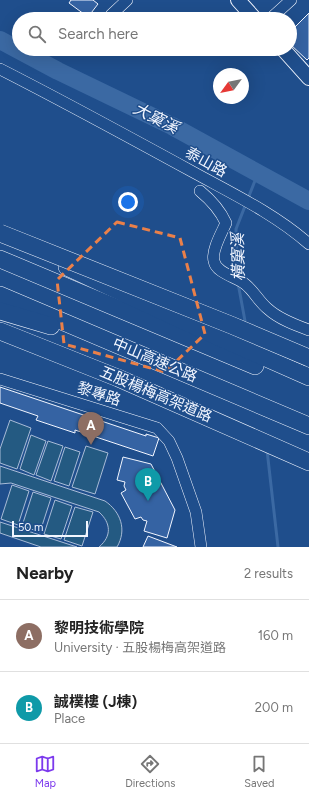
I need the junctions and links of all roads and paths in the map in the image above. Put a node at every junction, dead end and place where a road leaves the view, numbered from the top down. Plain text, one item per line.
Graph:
1 (127, 0) edge
2 (238, 0) edge
3 (291, 0) edge
4 (114, 12) edge
5 (249, 12) edge
6 (278, 12) edge
7 (289, 56) edge
8 (0, 69) edge
9 (309, 78) edge
10 (200, 192) dead end
11 (0, 226) edge
12 (0, 234) edge
13 (309, 244) edge
14 (0, 259) edge
15 (0, 295) edge
16 (0, 311) edge
17 (309, 330) edge
18 (0, 333) edge
19 (216, 336) junction
20 (130, 350) junction
21 (309, 358) edge
22 (0, 379) edge
23 (308, 384) edge
24 (306, 425) edge
25 (309, 464) edge
26 (200, 547) edge

1 - 4 street
2 - 5 main road
3 - 6 street
7 - 9 main road
8 - 13 street, 泰山路
10 - 17 street
11 - 19 highway
12 - 19 highway
12 - 21 highway, bridge
14 - 23 highway
15 - 20 highway, 中山高速公路
16 - 20 highway
18 - 25 highway, 五股楊梅高架道路
19 - 23 highway
20 - 24 highway, 中山高速公路
22 - 26 street, 黎專路

